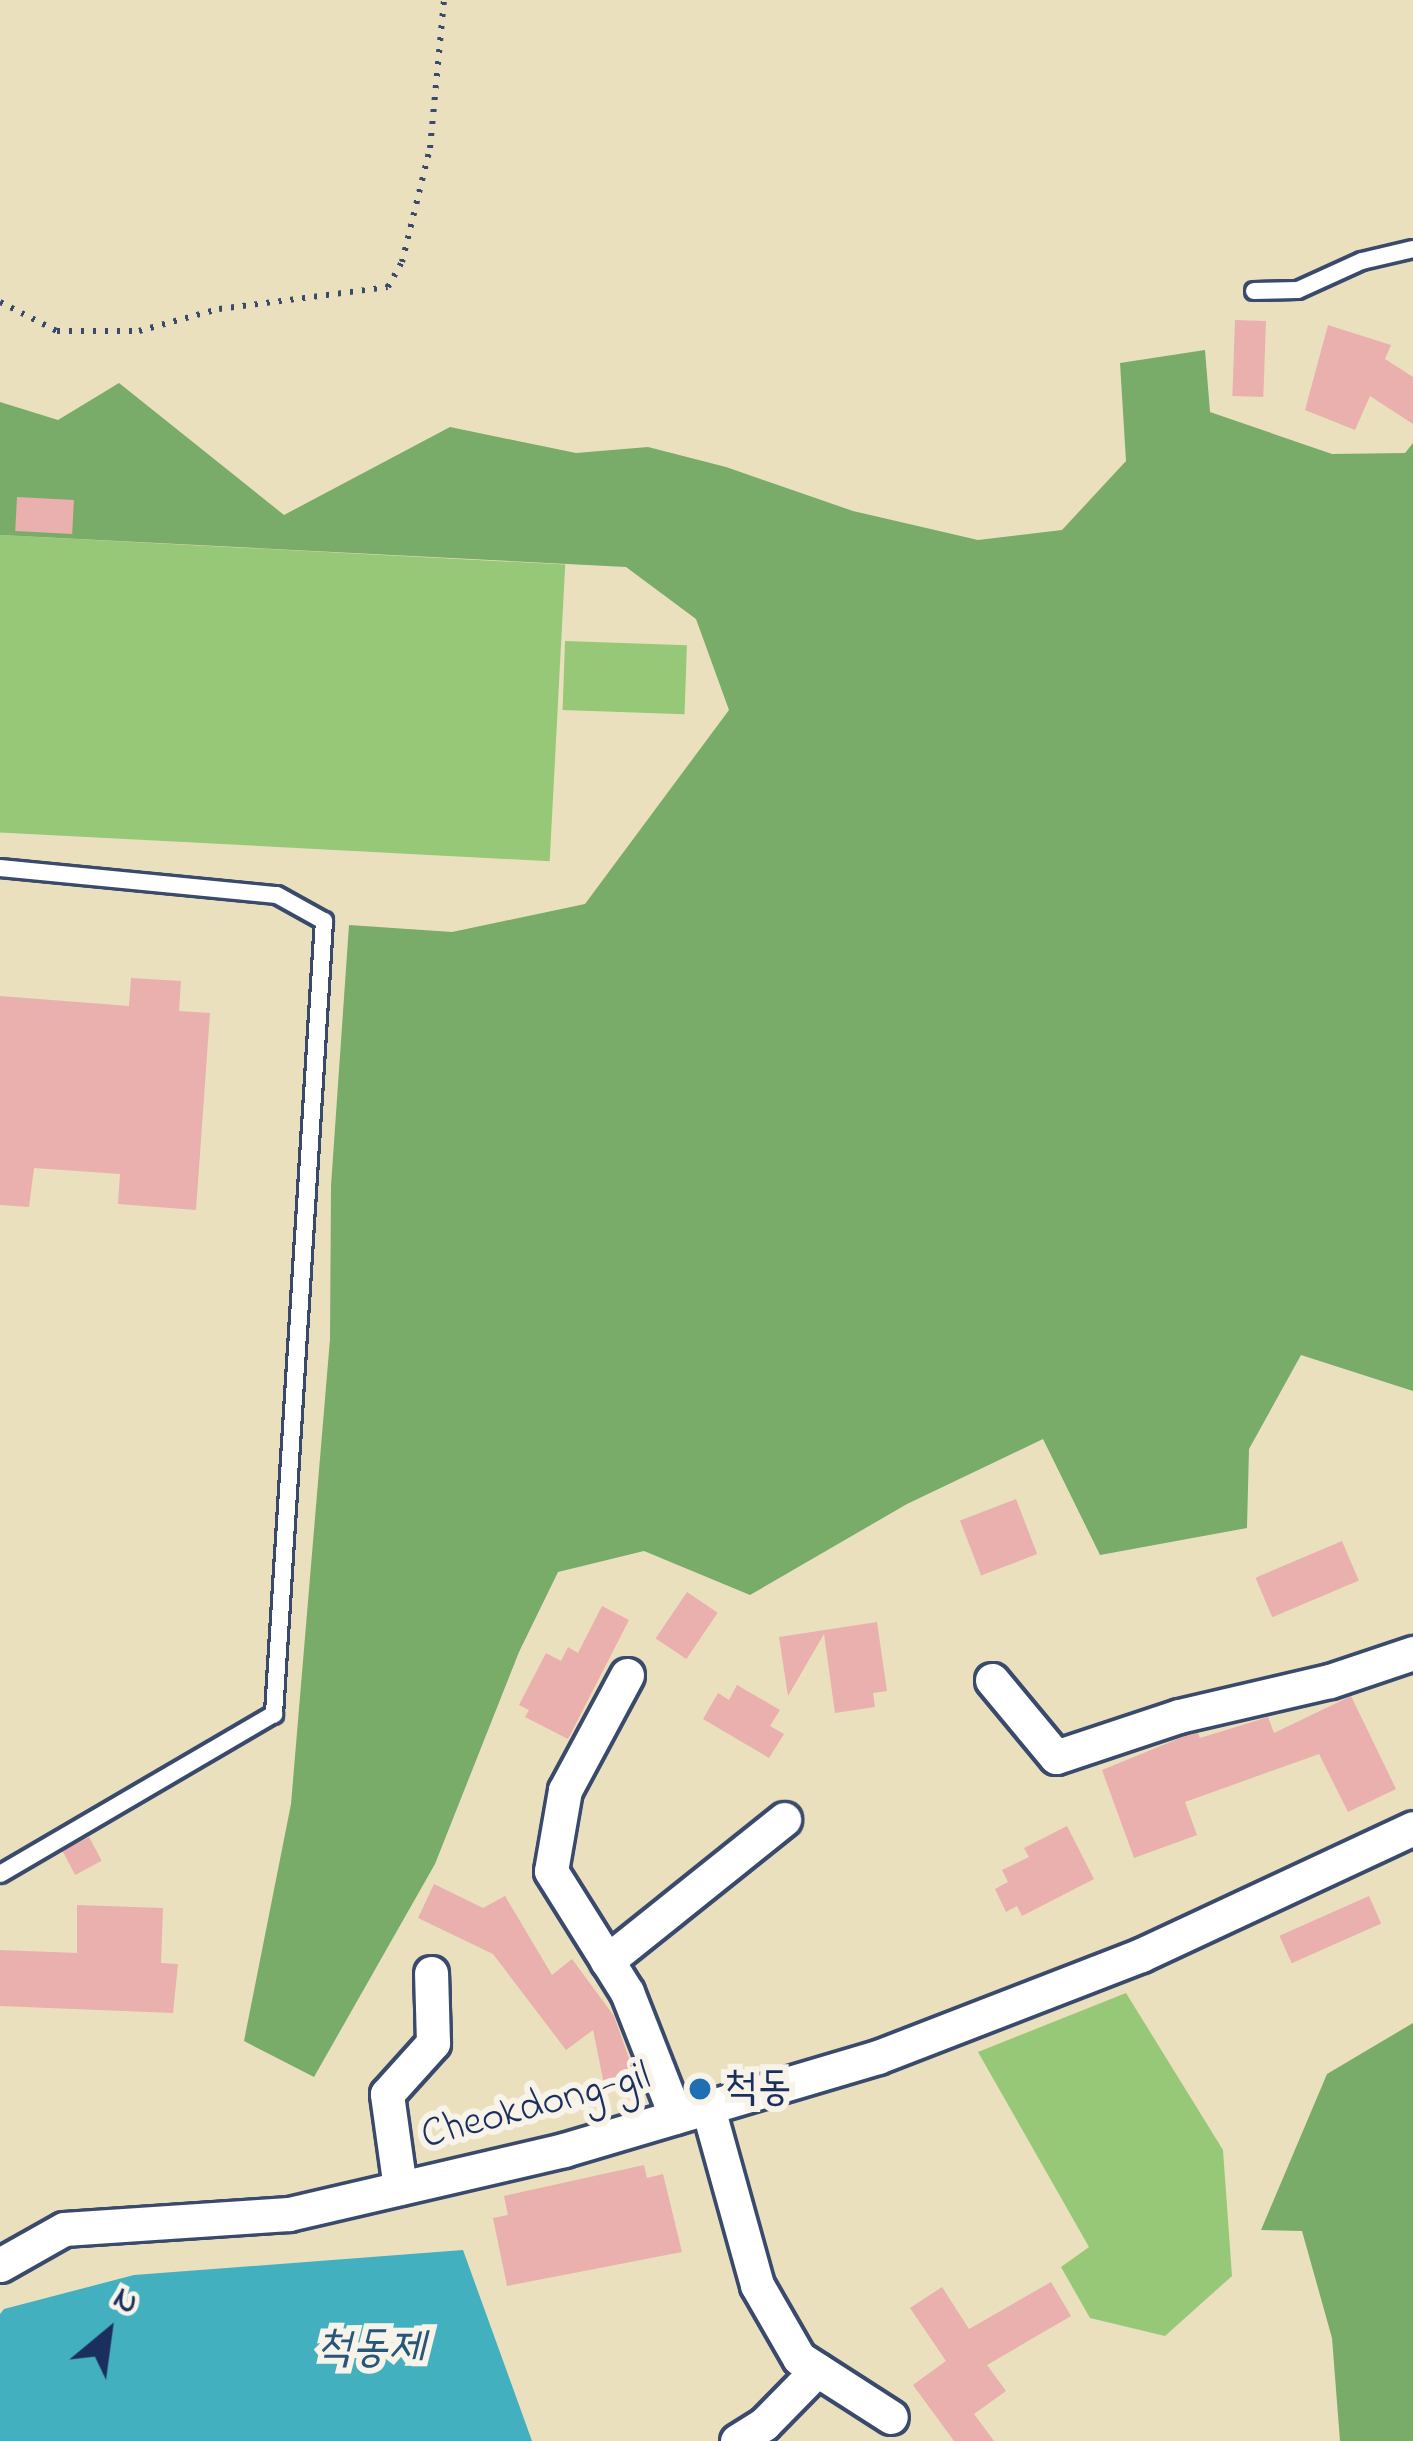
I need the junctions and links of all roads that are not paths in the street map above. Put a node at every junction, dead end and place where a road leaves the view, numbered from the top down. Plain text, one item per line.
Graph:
1 (1413, 249) edge
2 (1254, 291) dead end
3 (0, 868) edge
4 (1413, 1652) edge
5 (627, 1675) dead end
6 (992, 1680) dead end
7 (784, 1819) dead end
8 (1413, 1828) edge
9 (0, 1874) edge
10 (607, 1960) junction
11 (431, 1973) dead end
12 (692, 2112) junction
13 (400, 2188) junction
14 (0, 2265) edge
15 (818, 2370) junction
16 (892, 2416) dead end
17 (737, 2441) edge

1 - 2 lane
3 - 9 lane
4 - 6 street
5 - 10 street
7 - 10 street
8 - 12 street, Cheokdong-gil
10 - 12 street
11 - 13 street
12 - 13 street, Cheokdong-gil
12 - 15 street
13 - 14 street, Cheokdong-gil
15 - 16 street
15 - 17 street

